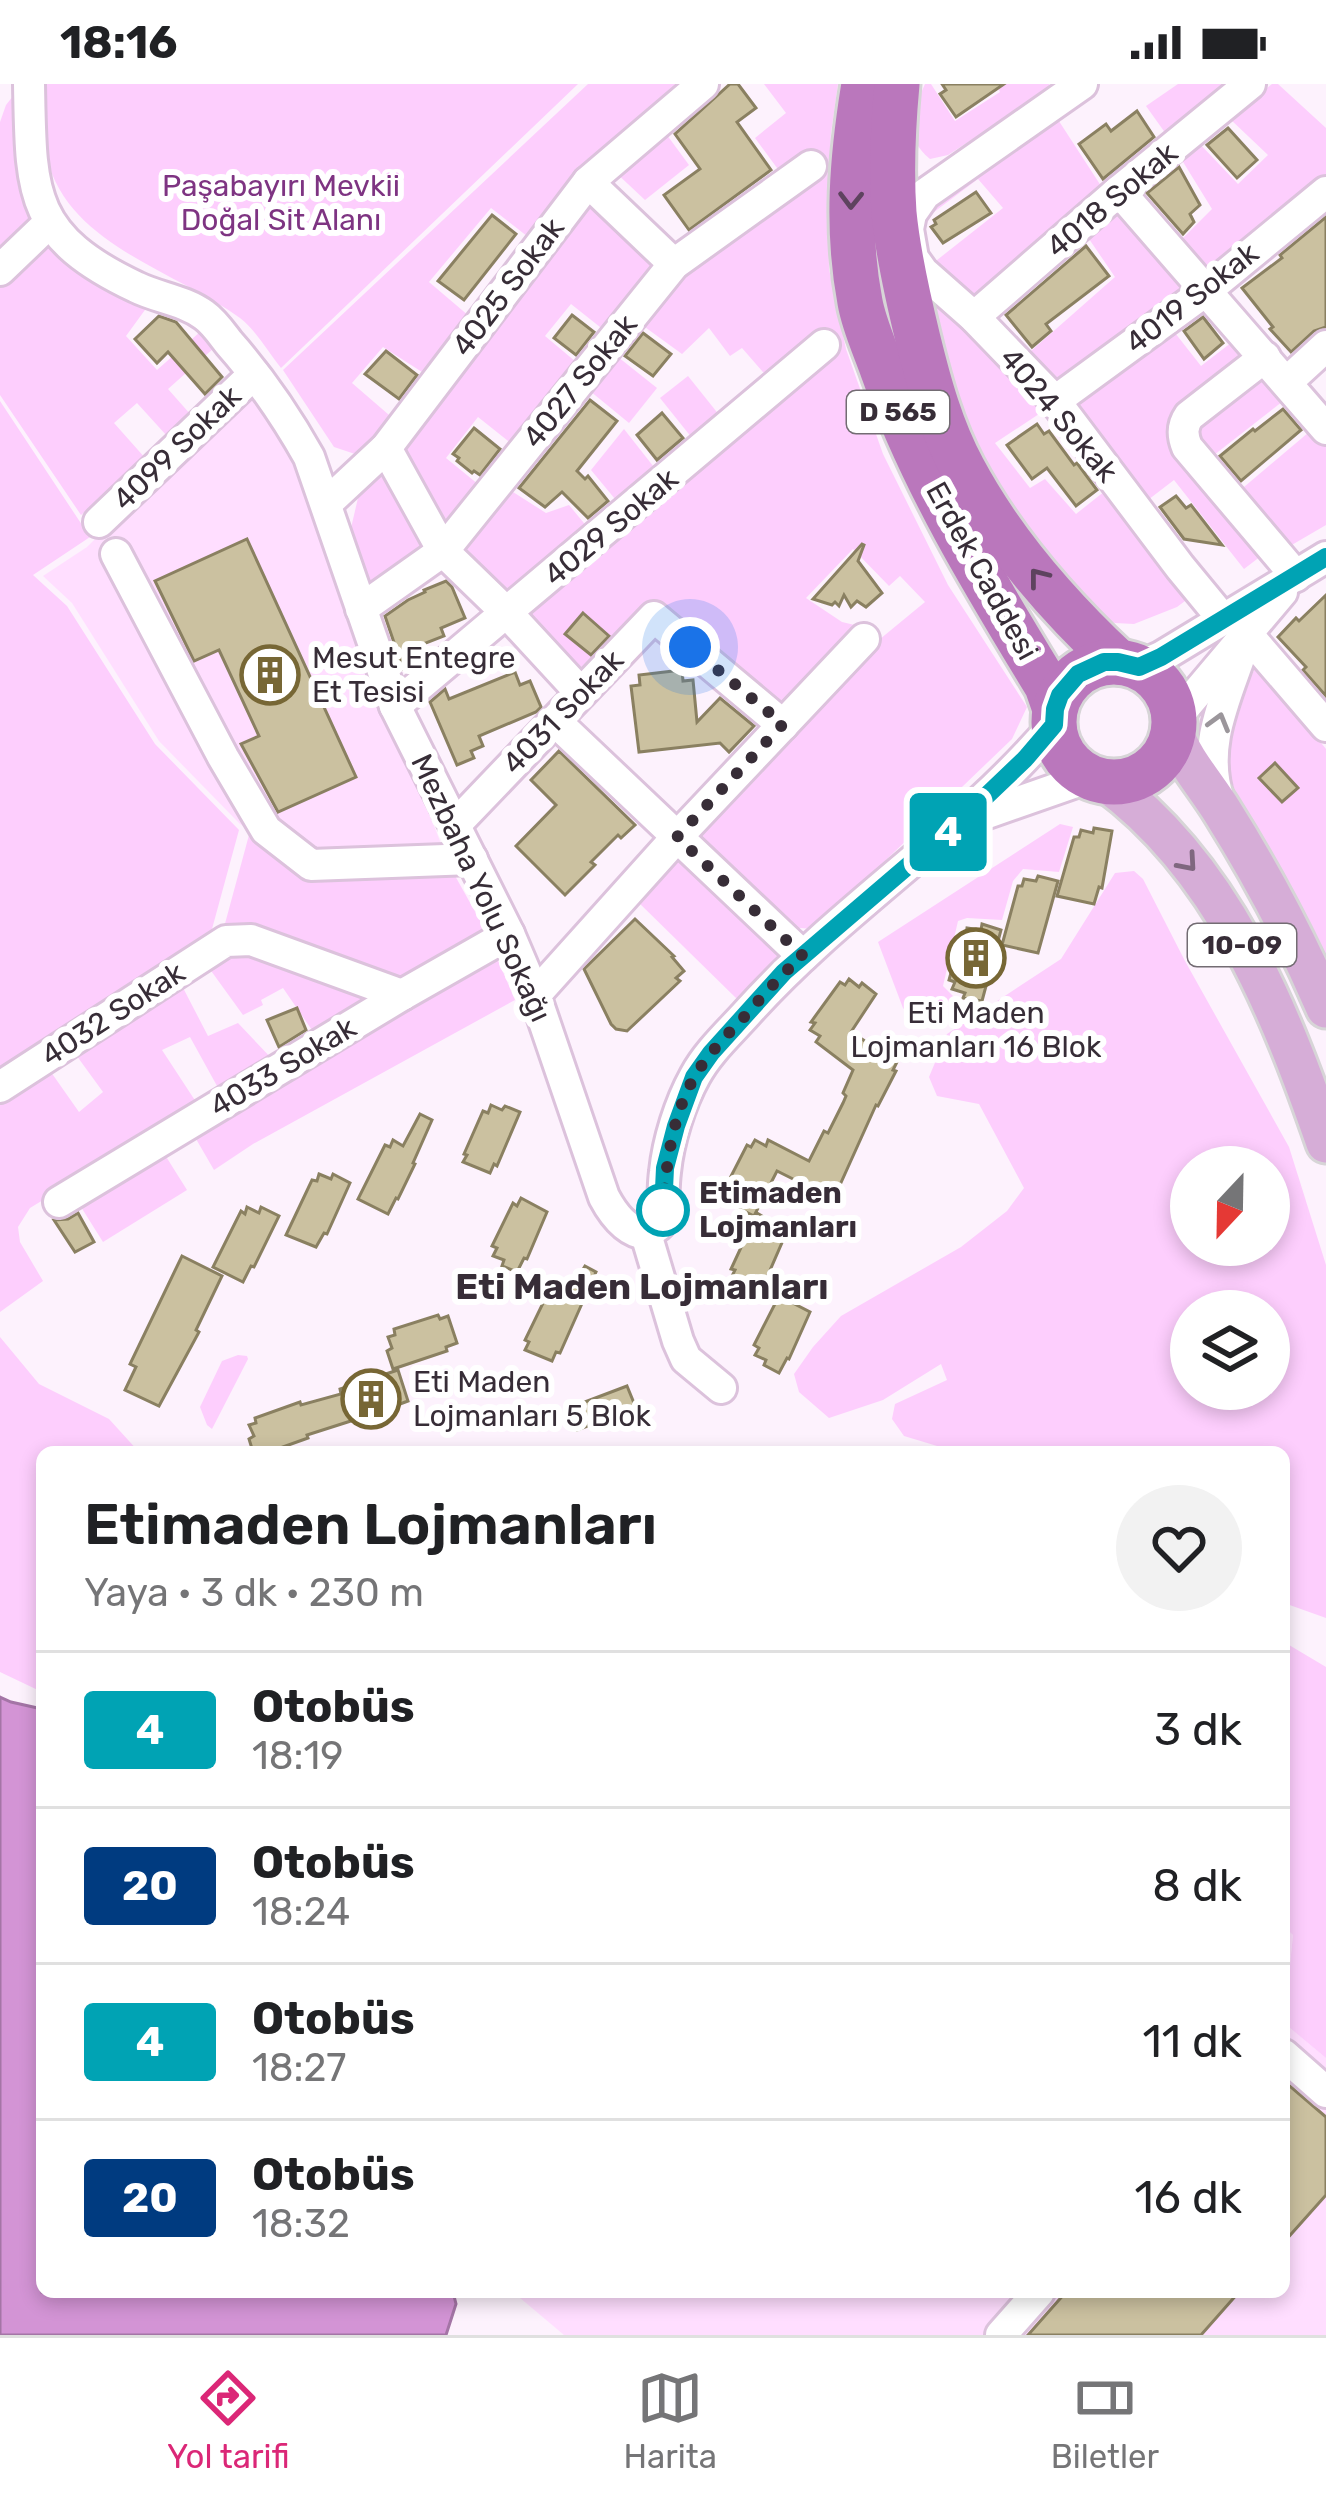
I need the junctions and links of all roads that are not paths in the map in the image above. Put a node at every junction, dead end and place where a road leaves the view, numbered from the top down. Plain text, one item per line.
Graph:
1 (28, 84) edge
2 (703, 84) edge
3 (864, 84) edge
4 (897, 84) edge
5 (1082, 84) edge
6 (1250, 84) edge
7 (811, 166) dead end
8 (588, 182) junction
9 (1119, 191) junction
10 (1326, 192) edge
11 (50, 224) junction
12 (674, 264) junction
13 (0, 270) edge
14 (1207, 290) junction
15 (974, 317) junction
16 (824, 345) dead end
17 (1326, 346) edge
18 (1265, 357) junction
19 (254, 374) junction
20 (1287, 382) junction
21 (1055, 401) junction
22 (1326, 429) edge
23 (386, 448) junction
24 (327, 503) junction
25 (99, 522) dead end
26 (443, 551) junction
27 (116, 554) dead end
28 (1326, 557) edge
29 (1296, 576) junction
30 (361, 609) junction
31 (508, 614) junction
32 (1234, 626) junction
33 (864, 639) dead end
34 (1129, 664) junction
35 (581, 693) junction
36 (395, 706) junction
37 (1054, 717) junction
38 (555, 721) junction
39 (783, 724) junction
40 (1174, 726) junction
41 (1326, 726) edge
42 (1098, 779) junction
43 (1223, 811) junction
44 (958, 823) junction
45 (455, 825) junction
46 (677, 837) junction
47 (472, 859) junction
48 (509, 934) junction
49 (803, 956) junction
50 (402, 995) junction
51 (535, 995) junction
52 (1326, 1008) edge
53 (0, 1087) edge
54 (1326, 1143) edge
55 (59, 1202) dead end
56 (646, 1234) junction
57 (722, 1388) dead end
58 (1290, 2060) edge
59 (1326, 2092) edge
60 (1034, 2298) edge
61 (1001, 2335) edge

1 - 11 street, Mezbaha Yolu Sokağı
2 - 8 street, 4025 Sokak
3 -> 37 highway, Erdek Caddesi / D 565
34 -> 4 highway, Erdek Caddesi / D 565
5 - 15 street, 4024 Sokak
6 - 9 street, 4018 Sokak
7 - 12 street, 4027 Sokak
8 - 12 street
8 - 23 street, 4025 Sokak
9 - 14 street
9 - 15 street, 4018 Sokak
10 - 14 street, 4019 Sokak
11 - 13 street
11 - 19 street, Mezbaha Yolu Sokağı
12 - 26 street, 4027 Sokak
14 - 18 street
14 - 21 street, 4019 Sokak
15 - 21 street, 4024 Sokak
16 - 31 street, 4029 Sokak
17 - 20 street
18 - 20 street
18 - 29 street
19 - 24 street, Mezbaha Yolu Sokağı
19 - 25 street, 4099 Sokak
20 - 22 street
21 - 32 street, 4024 Sokak
23 - 24 street, 4025 Sokak
23 - 26 street
24 - 30 street, Mezbaha Yolu Sokağı
26 - 30 street, 4027 Sokak
26 - 31 street
27 - 47 street
28 - 29 street
29 - 32 street
30 - 36 street, Mezbaha Yolu Sokağı
31 - 35 street
31 - 36 street, 4029 Sokak
32 - 34 street
32 - 40 street
32 - 41 street, 4024 Sokak
43 -> 32 street
33 - 39 street
34 - 37 highway
34 - 40 highway, D 565
35 - 38 street, 4031 Sokak
35 - 39 street, 4031 Sokak
36 - 45 street, Mezbaha Yolu Sokağı
37 - 42 highway, D 565
37 - 44 street
38 - 45 street, 4031 Sokak
38 - 46 street
39 - 46 street
40 - 42 highway
40 - 43 main road, 10-09
42 - 44 street
42 -> 54 main road, 10-09
43 - 52 main road, 10-09
44 - 49 street
45 - 47 street, Mezbaha Yolu Sokağı
46 - 49 street
46 - 51 street
47 - 48 street, Mezbaha Yolu Sokağı
48 - 50 street, 4033 Sokak
48 - 51 street, Mezbaha Yolu Sokağı
49 - 56 street
50 - 53 street, 4032 Sokak
50 - 55 street, 4033 Sokak
51 - 56 street, Mezbaha Yolu Sokağı
56 - 57 street
58 - 59 street
60 - 61 street

